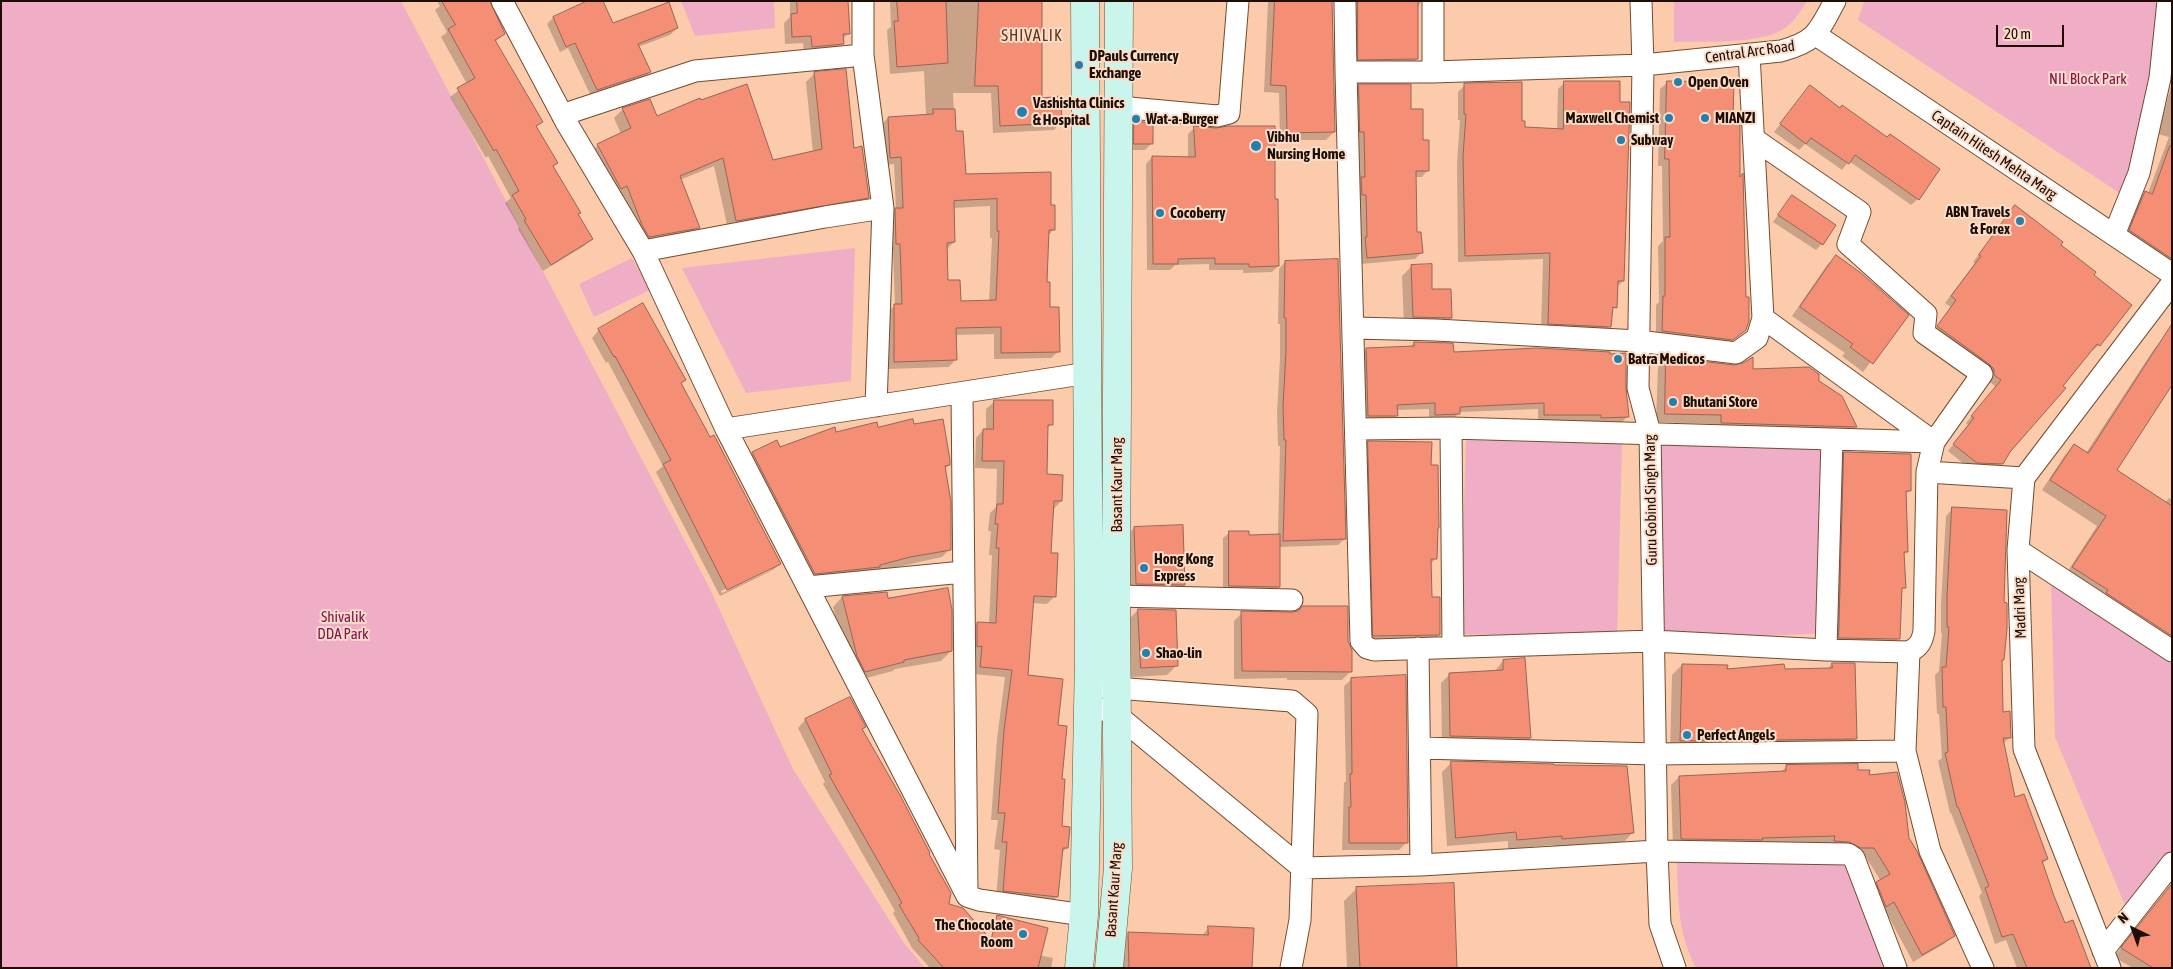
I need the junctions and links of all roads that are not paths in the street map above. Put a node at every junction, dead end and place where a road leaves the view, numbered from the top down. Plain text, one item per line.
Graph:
1 (502, 1) edge
2 (863, 1) edge
3 (1085, 1) edge
4 (1119, 1) edge
5 (1238, 1) edge
6 (1346, 1) edge
7 (1433, 1) edge
8 (1641, 1) edge
9 (1835, 1) edge
10 (2168, 1) edge
11 (1816, 35) junction
12 (1749, 54) junction
13 (863, 55) junction
14 (1643, 65) junction
15 (1346, 72) junction
16 (1433, 72) junction
17 (1118, 107) junction
18 (562, 115) junction
19 (1754, 139) junction
20 (883, 208) junction
21 (2114, 235) junction
22 (643, 251) junction
23 (2172, 274) edge
24 (2172, 283) edge
25 (1763, 318) junction
26 (1354, 328) junction
27 (1638, 341) junction
28 (1088, 374) junction
29 (962, 393) junction
30 (876, 406) junction
31 (1451, 428) junction
32 (726, 429) junction
33 (1356, 429) junction
34 (1650, 433) junction
35 (1832, 439) junction
36 (1934, 442) junction
37 (1927, 472) junction
38 (2024, 478) junction
39 (2018, 550) junction
40 (963, 572) junction
41 (808, 588) junction
42 (1116, 596) junction
43 (1292, 600) dead end
44 (1653, 641) junction
45 (1452, 647) junction
46 (1418, 648) junction
47 (1826, 650) junction
48 (2172, 651) edge
49 (1910, 652) junction
50 (1117, 687) junction
51 (1088, 695) junction
52 (1117, 715) junction
53 (1420, 748) junction
54 (1905, 751) junction
55 (1656, 754) junction
56 (1657, 851) junction
57 (2172, 863) edge
58 (1422, 865) junction
59 (1302, 868) junction
60 (967, 896) junction
61 (1084, 915) junction
62 (2106, 959) edge
63 (1079, 968) edge
64 (1109, 968) edge
65 (1291, 968) edge
66 (1675, 968) edge
67 (1896, 968) edge
68 (1983, 968) edge

1 - 18 street
2 - 13 street
3 - 28 main road, Basant Kaur Marg
4 - 17 main road, Basant Kaur Marg
5 - 17 street
6 - 15 street
7 - 16 street
8 - 14 street, Guru Gobind Singh Marg
9 - 11 street
10 - 21 street
11 - 12 street, Central Arc Road
11 - 21 street, Captain Hitesh Mehta Marg
12 - 14 street, Central Arc Road
12 - 19 street
13 - 18 street
13 - 20 street
14 - 16 street, Central Arc Road
14 - 27 street, Guru Gobind Singh Marg
15 - 16 street, Central Arc Road
15 - 26 street
17 - 42 main road, Basant Kaur Marg
18 - 22 street
19 - 25 street
19 - 36 street
20 - 22 street
20 - 30 street
21 - 23 street, Captain Hitesh Mehta Marg
22 - 32 street
24 - 38 street
25 - 27 street
25 - 36 street
26 - 27 street
26 - 33 street
27 - 34 street, Guru Gobind Singh Marg
28 - 29 street
28 - 51 main road, Basant Kaur Marg
29 - 30 street
29 - 40 street
30 - 32 street
31 - 33 street
31 - 34 street
31 - 45 street
32 - 41 street
33 - 46 street
34 - 35 street
34 - 44 street, Guru Gobind Singh Marg
35 - 36 street
35 - 47 street
36 - 37 street
37 - 38 street
37 - 49 street
38 - 39 street, Madri Marg
39 - 48 street
39 - 62 street, Madri Marg
40 - 41 street
40 - 60 street
41 - 60 street
42 - 43 street
42 - 50 main road, Basant Kaur Marg
44 - 45 street
44 - 47 street
44 - 55 street, Guru Gobind Singh Marg
45 - 46 street
46 - 53 street
47 - 49 street
49 - 54 street
50 - 51 street
50 - 52 main road, Basant Kaur Marg
50 - 59 street
51 - 52 street
51 - 61 main road, Basant Kaur Marg
52 - 59 street
52 - 64 main road, Basant Kaur Marg
53 - 55 street
53 - 58 street
54 - 55 street
54 - 68 street
55 - 56 street, Guru Gobind Singh Marg
56 - 58 street
56 - 66 street, Guru Gobind Singh Marg
56 - 67 street
57 - 62 street
58 - 59 street
59 - 65 street
60 - 61 street
61 - 63 main road, Basant Kaur Marg

